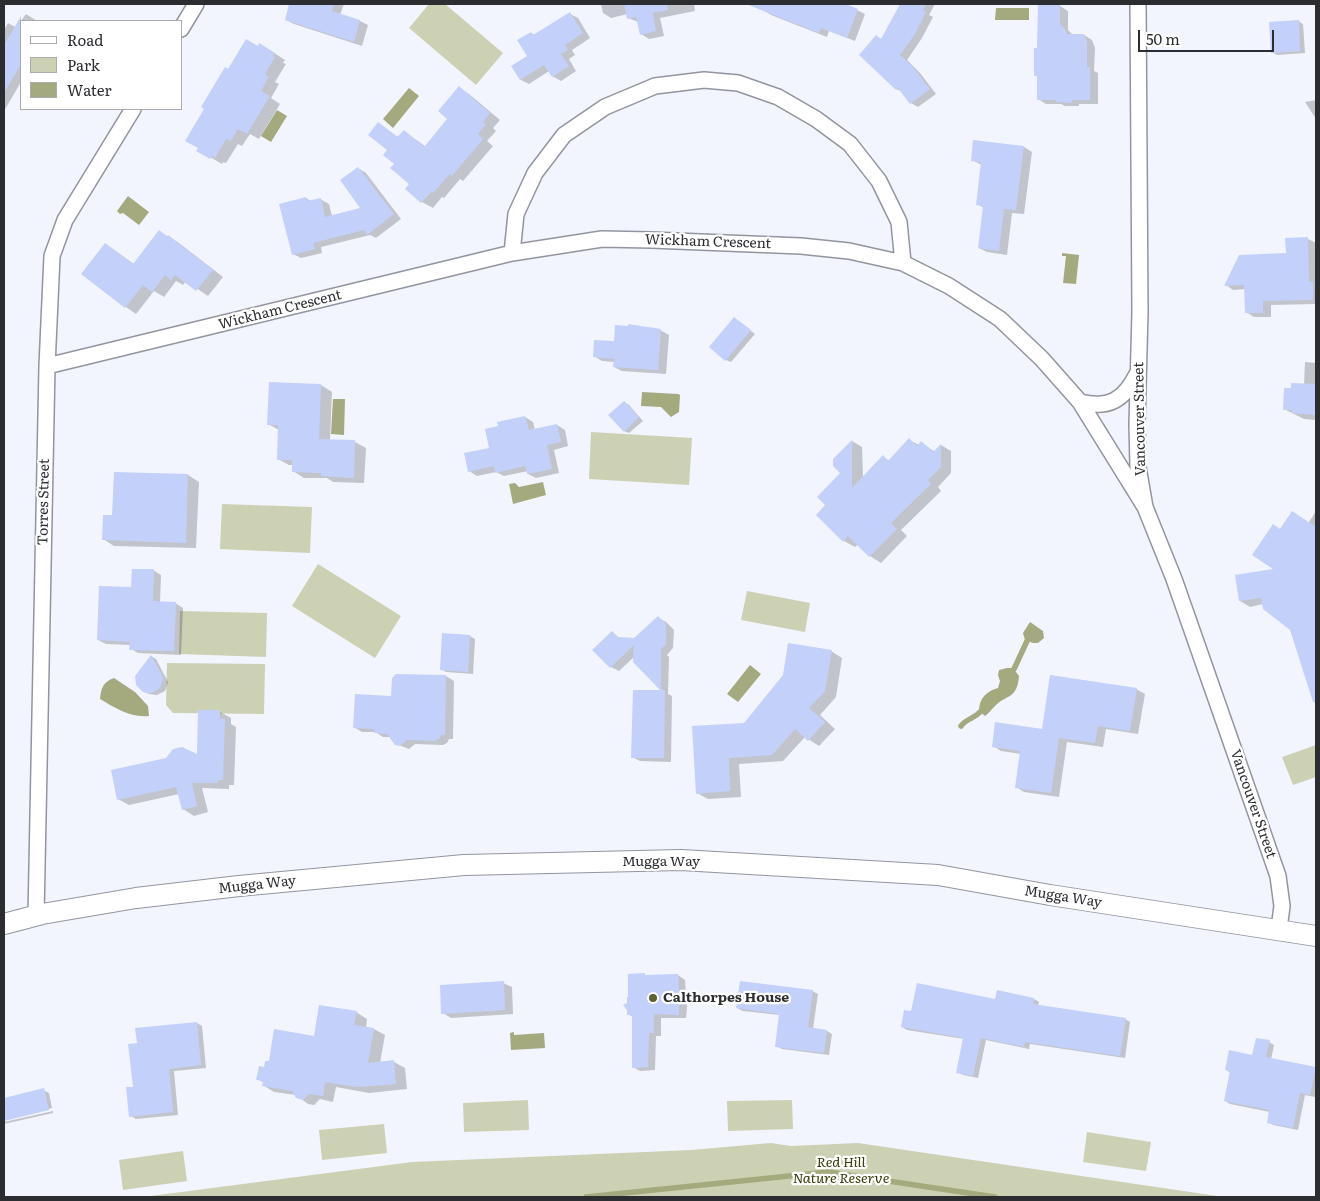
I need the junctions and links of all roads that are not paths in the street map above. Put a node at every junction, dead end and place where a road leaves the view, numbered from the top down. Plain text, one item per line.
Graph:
1 (196, 4) edge
2 (1138, 4) edge
3 (182, 26) edge
4 (132, 110) edge
5 (512, 253) junction
6 (903, 263) junction
7 (47, 366) junction
8 (1139, 370) junction
9 (1080, 402) junction
10 (1145, 507) junction
11 (36, 916) junction
12 (4, 924) edge
13 (1279, 929) junction
14 (1316, 936) edge

1 - 3 street
2 - 8 street, Vancouver Street
4 - 7 street, Torres Street
5 - 6 street, Wickham Crescent
5 - 6 street
5 - 7 street, Wickham Crescent
6 - 9 street, Wickham Crescent
7 - 11 street, Torres Street
8 - 9 street
8 - 10 street, Vancouver Street
9 - 10 street, Wickham Crescent
10 - 13 street, Vancouver Street
11 - 12 main road, Mugga Way
11 - 13 main road, Mugga Way
13 - 14 main road, Mugga Way

